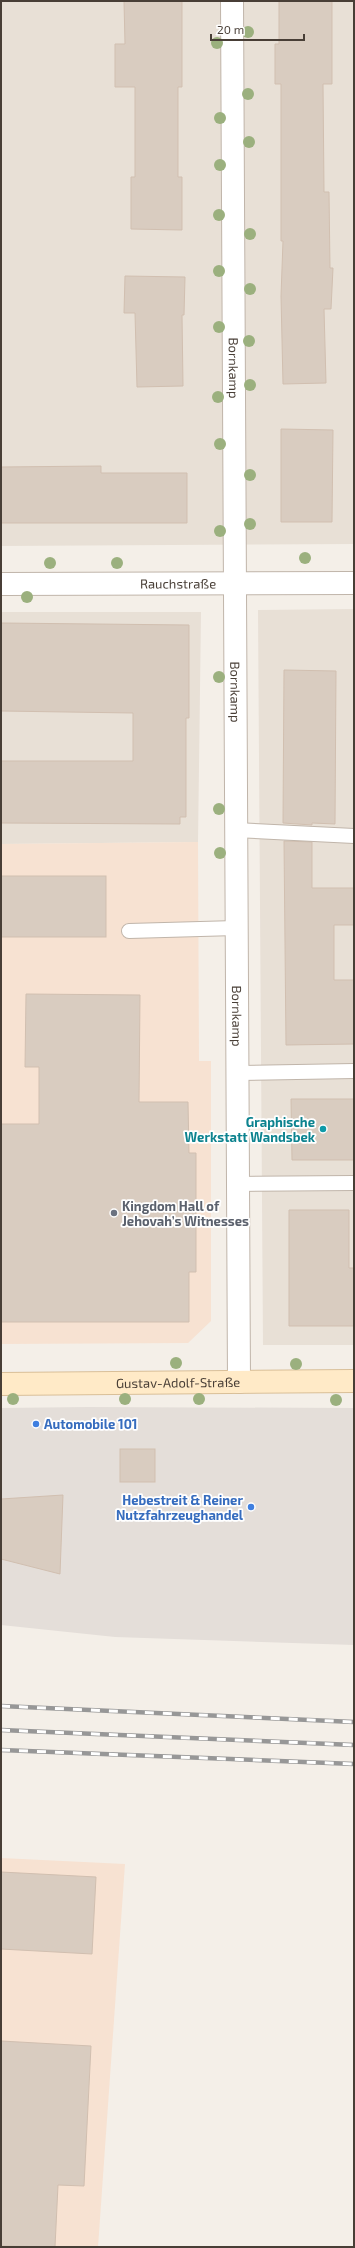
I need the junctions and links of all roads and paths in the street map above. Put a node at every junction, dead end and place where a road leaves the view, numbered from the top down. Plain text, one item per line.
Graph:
1 (232, 1) edge
2 (354, 583) edge
3 (1, 584) edge
4 (234, 584) junction
5 (235, 830) junction
6 (354, 836) edge
7 (236, 928) junction
8 (129, 930) dead end
9 (354, 1071) edge
10 (237, 1073) junction
11 (354, 1183) edge
12 (238, 1184) junction
13 (354, 1381) edge
14 (239, 1382) junction
15 (1, 1384) edge

1 - 4 street, Bornkamp
2 - 4 street, Rauchstraße
3 - 4 street, Rauchstraße
4 - 5 street, Bornkamp
5 - 6 lane
5 - 7 street, Bornkamp
7 - 8 lane
7 - 10 street, Bornkamp
9 - 10 lane
10 - 12 street, Bornkamp
11 - 12 lane
12 - 14 street, Bornkamp
13 - 14 street, Gustav-Adolf-Straße
14 - 15 street, Gustav-Adolf-Straße

